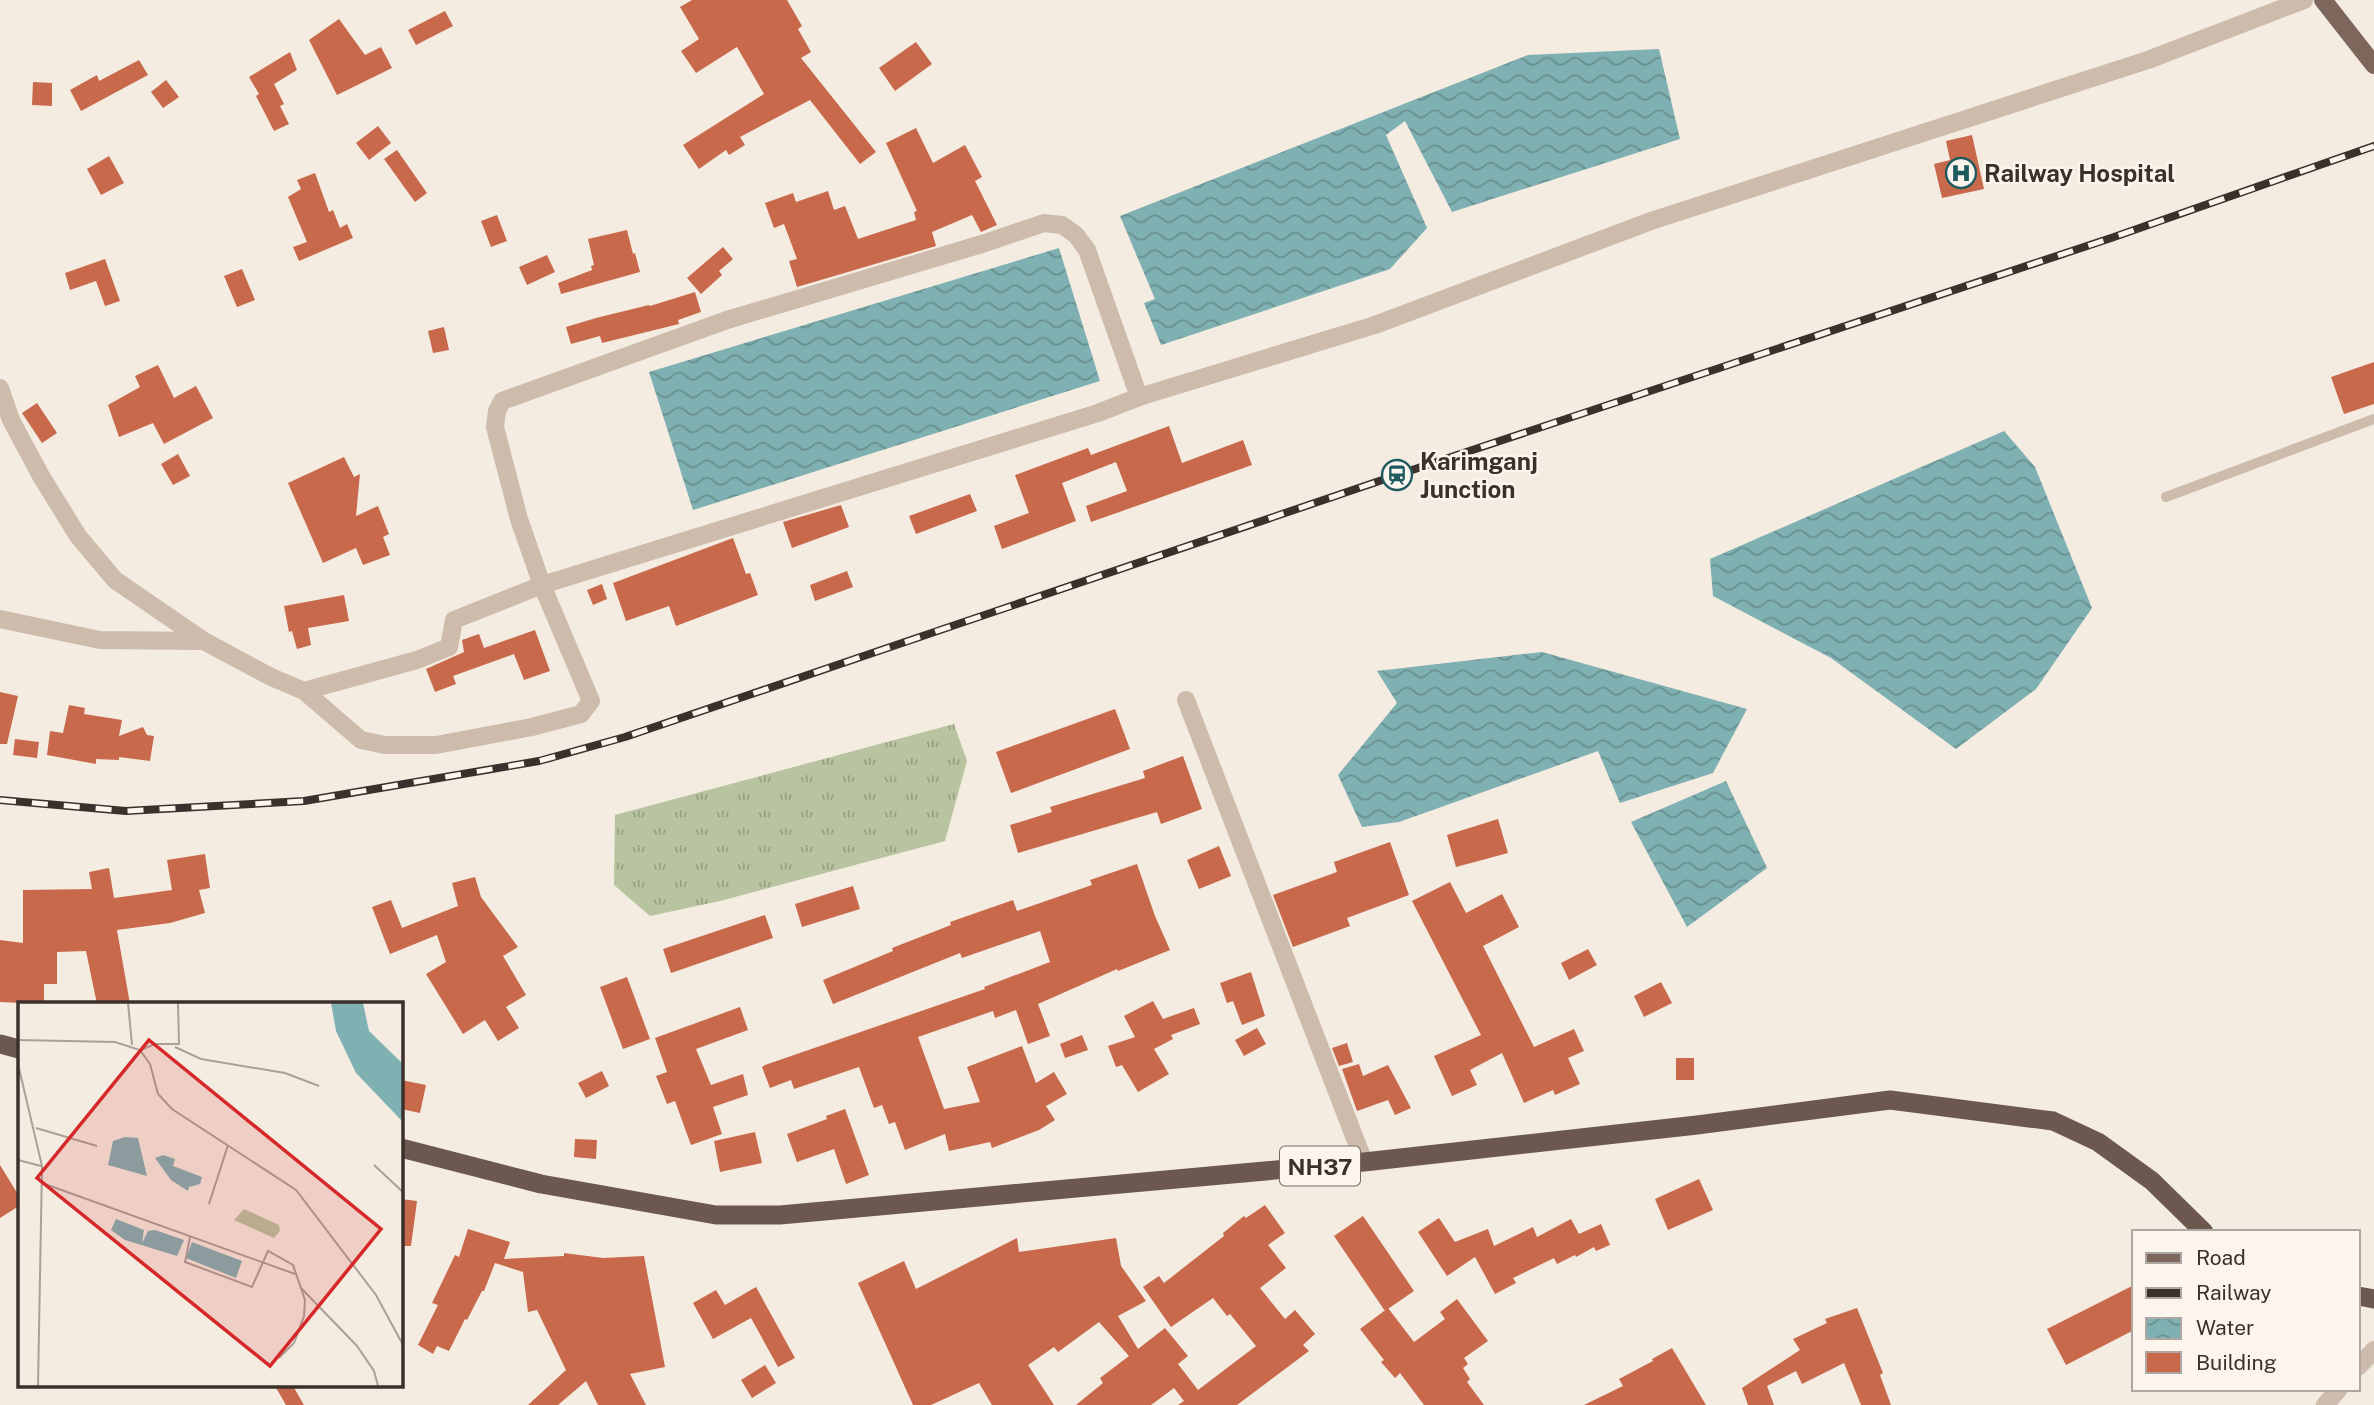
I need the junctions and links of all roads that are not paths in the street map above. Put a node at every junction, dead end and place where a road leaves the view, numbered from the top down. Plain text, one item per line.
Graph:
1 (2304, 0) edge
2 (2323, 0) edge
3 (2374, 65) edge
4 (0, 388) edge
5 (1139, 397) junction
6 (2374, 419) edge
7 (2166, 497) dead end
8 (542, 585) junction
9 (0, 619) edge
10 (204, 641) junction
11 (304, 691) junction
12 (1186, 700) dead end
13 (0, 1044) edge
14 (18, 1049) edge
15 (402, 1149) edge
16 (1364, 1163) junction
17 (2202, 1230) edge
18 (2374, 1350) edge
19 (2360, 1365) edge
20 (2337, 1391) edge
21 (2325, 1405) edge

1 - 5 street
2 - 3 main road
4 - 10 street
5 - 8 street
5 - 8 street
6 - 7 lane
8 - 11 street
8 - 11 street
9 - 10 street
10 - 11 street
12 - 16 street
13 - 14 highway
15 - 16 highway, NH37
16 - 17 highway, NH37
18 - 19 street
20 - 21 street

